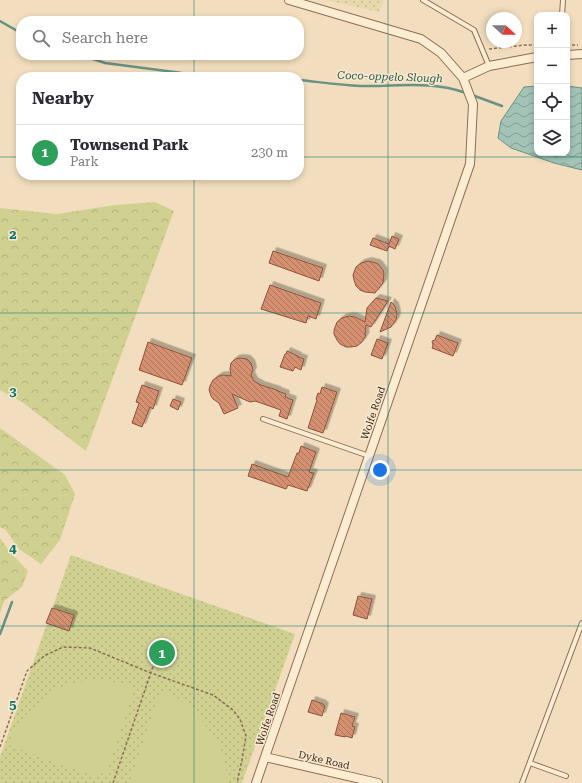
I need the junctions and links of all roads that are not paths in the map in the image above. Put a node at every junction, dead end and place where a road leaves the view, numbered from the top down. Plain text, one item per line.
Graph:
1 (289, 0) edge
2 (423, 0) edge
3 (563, 0) edge
4 (562, 12) edge
5 (582, 54) edge
6 (570, 55) edge
7 (534, 58) edge
8 (489, 66) junction
9 (464, 78) junction
10 (263, 419) dead end
11 (369, 456) junction
12 (582, 623) edge
13 (265, 757) junction
14 (530, 763) junction
15 (566, 776) dead end
16 (256, 783) edge
17 (378, 783) edge
18 (522, 783) edge

1 - 9 street, Wolfe Road
2 - 8 lane
3 - 4 lane
5 - 6 street
7 - 8 street
8 - 9 street
9 - 11 street, Wolfe Road
10 - 11 lane
11 - 13 street, Wolfe Road
12 - 14 lane
13 - 16 street, Wolfe Road
13 - 17 street, Dyke Road
14 - 15 lane
14 - 18 lane

